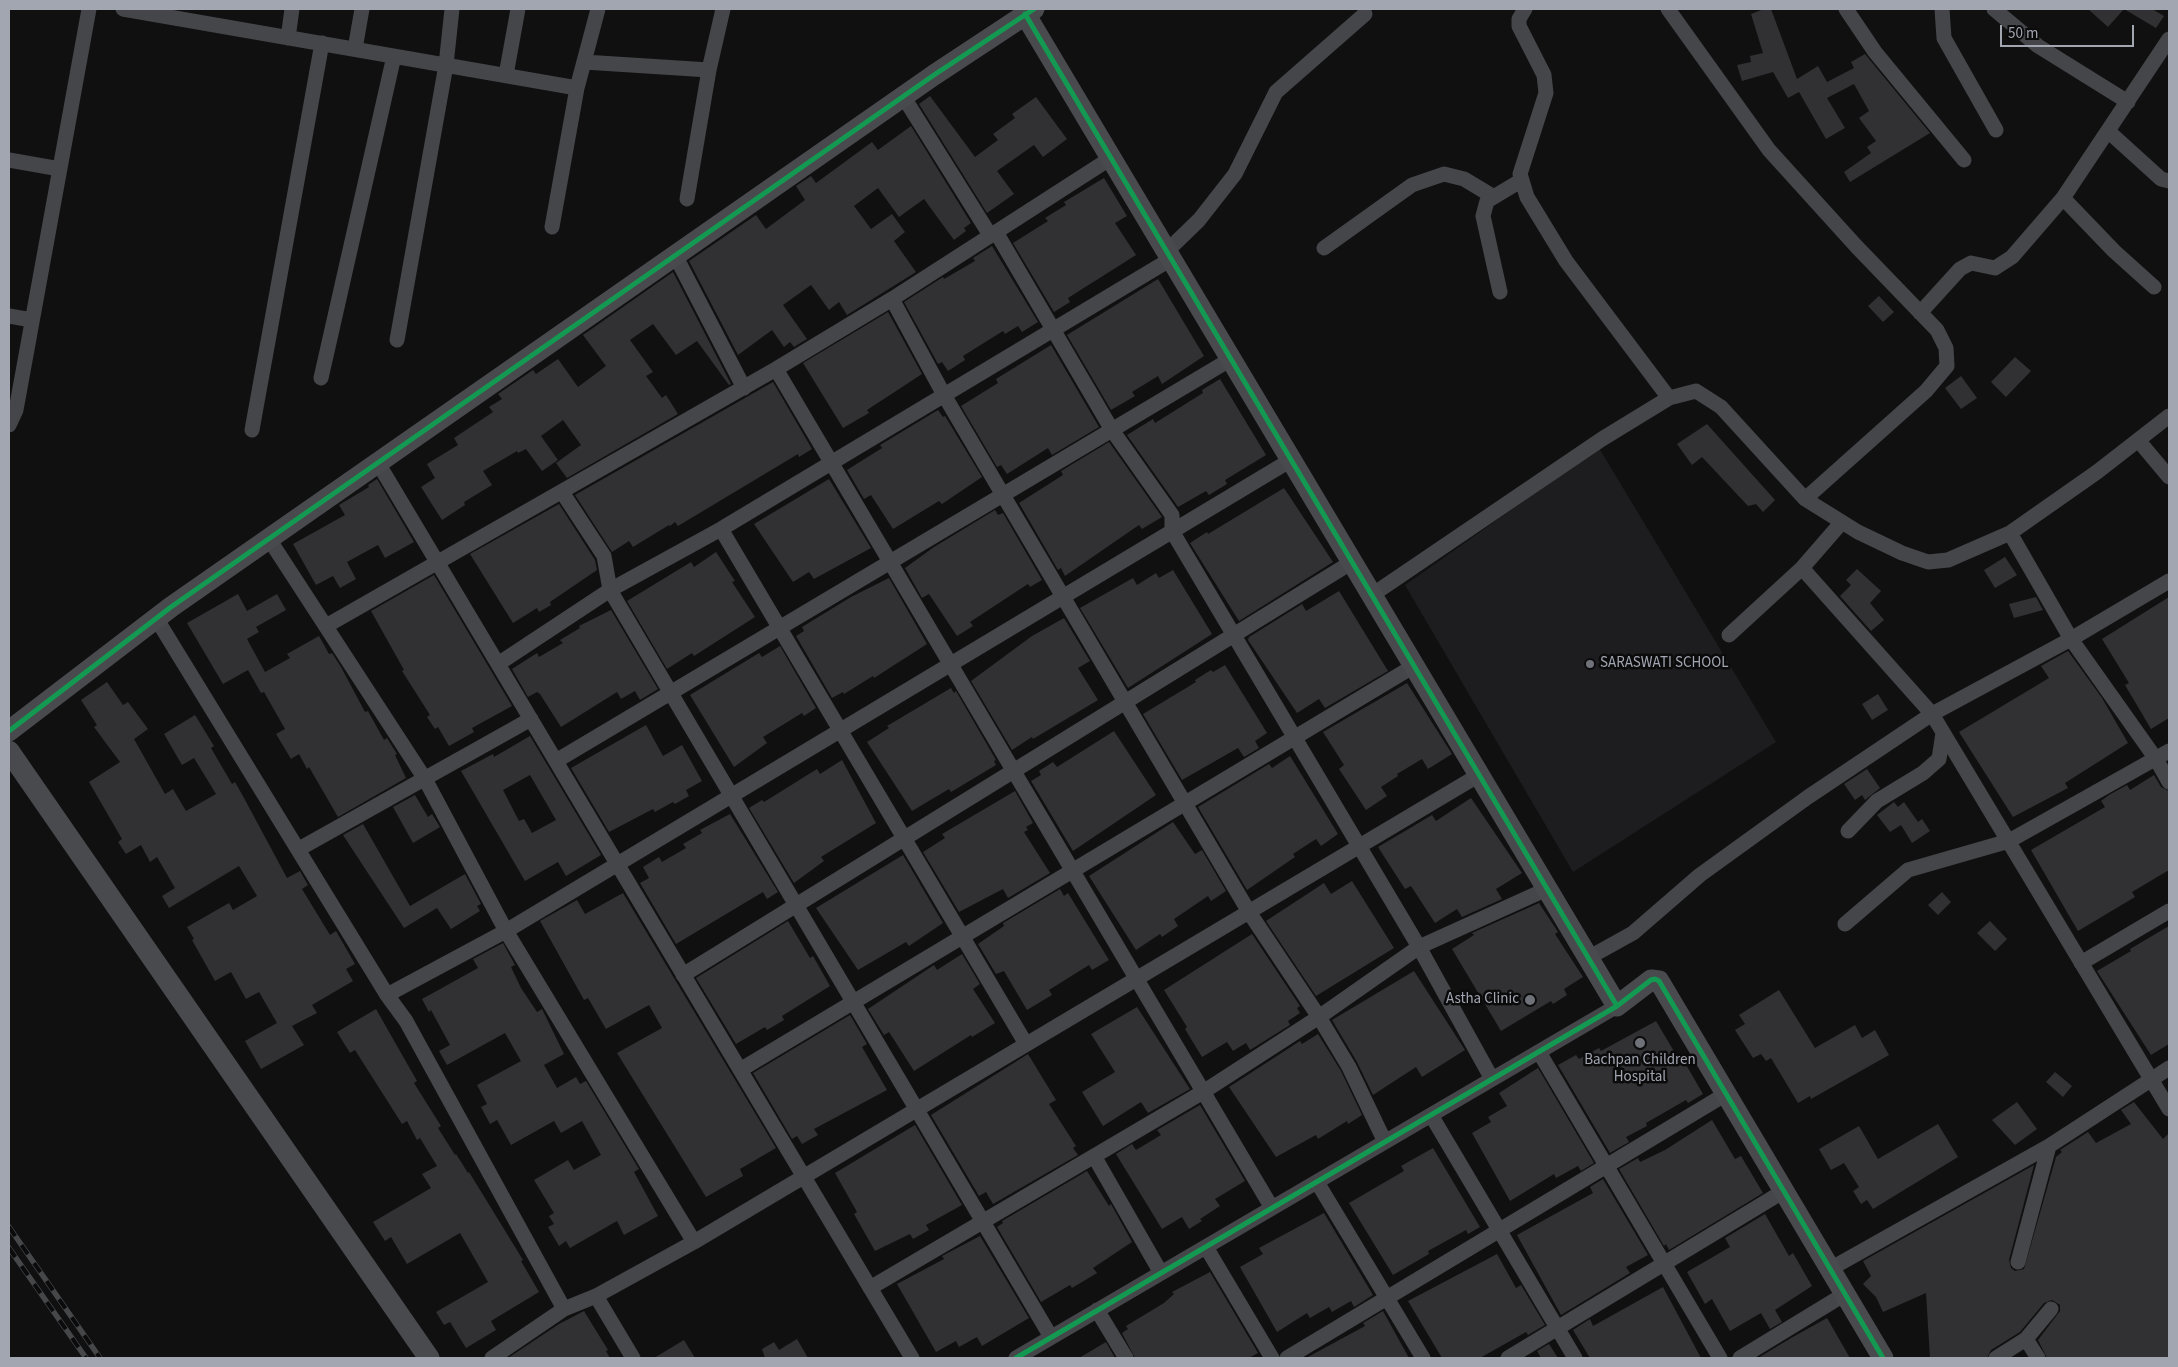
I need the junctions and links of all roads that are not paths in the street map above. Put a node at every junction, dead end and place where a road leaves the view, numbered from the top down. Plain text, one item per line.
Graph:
1 (89, 9) edge
2 (123, 9) edge
3 (292, 9) edge
4 (362, 9) edge
5 (452, 9) edge
6 (518, 9) edge
7 (598, 9) edge
8 (723, 9) edge
9 (1525, 9) edge
10 (1668, 9) edge
11 (1846, 9) edge
12 (1942, 9) edge
13 (1994, 9) edge
14 (1029, 12) edge
15 (1365, 14) dead end
16 (205, 16) edge
17 (288, 38) junction
18 (2169, 39) edge
19 (322, 43) junction
20 (355, 49) junction
21 (394, 56) junction
22 (584, 62) junction
23 (446, 65) junction
24 (709, 70) junction
25 (506, 75) junction
26 (577, 88) junction
27 (903, 96) junction
28 (2128, 102) junction
29 (1996, 130) dead end
30 (2108, 131) junction
31 (1111, 158) junction
32 (9, 160) edge
33 (1964, 160) dead end
34 (60, 169) junction
35 (1522, 180) junction
36 (2169, 182) edge
37 (1494, 197) junction
38 (2063, 198) junction
39 (687, 199) dead end
40 (552, 227) dead end
41 (993, 234) junction
42 (1324, 248) dead end
43 (676, 255) junction
44 (1169, 255) junction
45 (2154, 287) dead end
46 (1500, 292) dead end
47 (892, 299) junction
48 (1920, 313) junction
49 (9, 316) edge
50 (32, 320) junction
51 (1053, 330) junction
52 (397, 340) dead end
53 (1231, 358) junction
54 (776, 369) junction
55 (321, 378) dead end
56 (744, 388) junction
57 (944, 396) junction
58 (1669, 398) junction
59 (2169, 416) edge
60 (9, 425) edge
61 (252, 430) dead end
62 (1112, 430) junction
63 (2138, 440) junction
64 (1291, 460) junction
65 (378, 462) junction
66 (832, 463) junction
67 (2169, 478) edge
68 (562, 492) junction
69 (1003, 495) junction
70 (1805, 499) junction
71 (1842, 522) junction
72 (721, 530) junction
73 (1172, 531) junction
74 (2010, 533) junction
75 (269, 538) junction
76 (437, 562) junction
77 (890, 562) junction
78 (1352, 562) junction
79 (1802, 568) junction
80 (2169, 581) edge
81 (610, 590) junction
82 (1372, 595) junction
83 (1062, 597) junction
84 (156, 618) junction
85 (326, 626) junction
86 (779, 628) junction
87 (1233, 635) junction
88 (1729, 635) dead end
89 (2071, 639) junction
90 (498, 664) junction
91 (950, 664) junction
92 (1414, 666) junction
93 (672, 692) junction
94 (1125, 702) junction
95 (1932, 714) junction
96 (531, 719) junction
97 (840, 730) junction
98 (9, 731) edge
99 (1943, 733) junction
100 (1294, 738) junction
101 (9, 751) edge
102 (2163, 755) edge
103 (556, 762) junction
104 (1014, 771) junction
105 (1479, 775) junction
106 (425, 779) junction
107 (2169, 782) edge
108 (732, 795) junction
109 (1184, 803) junction
110 (1848, 831) dead end
111 (904, 838) junction
112 (2009, 841) junction
113 (1358, 846) junction
114 (299, 849) junction
115 (617, 864) junction
116 (1072, 871) junction
117 (1547, 889) junction
118 (796, 904) junction
119 (2169, 911) edge
120 (1249, 912) junction
121 (1845, 924) dead end
122 (506, 931) junction
123 (962, 936) junction
124 (1419, 947) junction
125 (1588, 958) junction
126 (2081, 963) junction
127 (683, 974) junction
128 (1136, 978) junction
129 (387, 995) junction
130 (854, 1002) junction
131 (1617, 1006) junction
132 (1319, 1017) junction
133 (1026, 1044) junction
134 (1539, 1052) junction
135 (2169, 1068) edge
136 (740, 1070) junction
137 (2151, 1078) junction
138 (1492, 1079) junction
139 (1203, 1092) junction
140 (1726, 1094) junction
141 (917, 1109) junction
142 (2169, 1109) edge
143 (1431, 1115) junction
144 (1384, 1142) junction
145 (2049, 1146) junction
146 (1094, 1156) junction
147 (1607, 1166) junction
148 (804, 1176) junction
149 (1318, 1182) junction
150 (1784, 1191) junction
151 (1272, 1208) junction
152 (983, 1222) junction
153 (1500, 1231) junction
154 (694, 1242) junction
155 (1206, 1247) junction
156 (2018, 1262) dead end
157 (1664, 1264) junction
158 (1830, 1270) junction
159 (1161, 1273) junction
160 (870, 1288) junction
161 (1845, 1294) junction
162 (596, 1296) junction
163 (1387, 1298) junction
164 (564, 1309) junction
165 (2051, 1309) dead end
166 (1097, 1310) junction
167 (1557, 1328) junction
168 (1051, 1337) junction
169 (2026, 1338) junction
170 (429, 1358) edge
171 (492, 1358) edge
172 (633, 1358) edge
173 (912, 1358) edge
174 (1016, 1358) edge
175 (1126, 1358) edge
176 (1272, 1358) edge
177 (1287, 1358) edge
178 (1422, 1358) edge
179 (1508, 1358) edge
180 (1574, 1358) edge
181 (1720, 1358) edge
182 (1740, 1358) edge
183 (1883, 1358) edge
184 (1996, 1358) edge
185 (2038, 1358) edge

1 - 34 street
2 - 16 street
3 - 17 street
4 - 20 street
5 - 23 street
6 - 25 street
7 - 22 street
8 - 24 street
9 - 35 street
10 - 48 street
11 - 33 street
12 - 29 street
13 - 28 street
14 - 27 street
14 - 31 street
15 - 44 street
16 - 17 street
17 - 19 street
18 - 28 street
19 - 20 street
19 - 61 street
20 - 21 street
21 - 23 street
21 - 55 street
22 - 24 street
22 - 26 street
23 - 25 street
23 - 52 street
24 - 39 street
25 - 26 street
26 - 40 street
27 - 41 street
27 - 43 street
28 - 30 street
30 - 36 street
30 - 38 street
31 - 41 street
31 - 44 street
32 - 34 street
34 - 50 street
35 - 37 street
35 - 58 street
37 - 42 street
37 - 46 street
38 - 45 street
38 - 48 street
41 - 47 street
41 - 51 street
43 - 56 street
43 - 65 street
44 - 51 street
44 - 53 street
47 - 54 street
47 - 57 street
48 - 70 street
49 - 50 street
50 - 60 street
51 - 57 street
51 - 62 street
53 - 62 street
53 - 64 street
54 - 56 street
54 - 66 street
56 - 68 street
57 - 66 street
57 - 69 street
58 - 70 street
58 - 82 street
59 - 63 street
62 - 69 street
62 - 73 street
63 - 67 street
63 - 74 street
64 - 73 street
64 - 78 street
65 - 75 street
65 - 76 street
66 - 72 street
66 - 77 street
68 - 76 street
68 - 81 street
69 - 77 street
69 - 83 street
70 - 71 street
71 - 74 street
71 - 79 street
72 - 81 street
72 - 86 street
73 - 83 street
73 - 87 street
74 - 89 street
75 - 84 street
75 - 85 street
76 - 85 street
76 - 90 street
77 - 86 street
77 - 91 street
78 - 82 street
78 - 87 street
79 - 88 street
79 - 95 street
80 - 89 street
81 - 90 street
81 - 93 street
82 - 92 street
83 - 91 street
83 - 94 street
84 - 98 street
84 - 114 street
85 - 106 street
86 - 93 street
86 - 97 street
87 - 94 street
87 - 100 street
89 - 95 street
89 - 102 street
90 - 96 street
91 - 97 street
91 - 104 street
92 - 100 street
92 - 105 street
93 - 103 street
93 - 108 street
94 - 104 street
94 - 109 street
95 - 99 street
95 - 125 street
96 - 103 street
96 - 106 street
97 - 108 street
97 - 111 street
99 - 110 street
99 - 112 street
100 - 109 street
100 - 113 street
101 - 170 street
102 - 107 street
102 - 112 street
103 - 115 street
104 - 111 street
104 - 116 street
105 - 113 street
105 - 117 street
106 - 114 street
106 - 122 street
108 - 115 street
108 - 118 street
109 - 116 street
109 - 120 street
111 - 118 street
111 - 123 street
112 - 121 street
112 - 126 street
113 - 120 street
113 - 124 street
114 - 129 street
115 - 122 street
115 - 127 street
116 - 123 street
116 - 128 street
117 - 124 street
117 - 125 street
118 - 127 street
118 - 130 street
119 - 126 street
120 - 128 street
120 - 132 street
122 - 129 street
122 - 154 street
123 - 130 street
123 - 133 street
124 - 132 street
124 - 138 street
125 - 131 street
126 - 137 street
127 - 136 street
128 - 133 street
128 - 139 street
129 - 164 street
130 - 136 street
130 - 141 street
131 - 134 street
131 - 140 street
132 - 139 street
132 - 144 street
133 - 141 street
134 - 138 street
134 - 147 street
135 - 137 street
136 - 148 street
137 - 142 street
137 - 145 street
138 - 143 street
139 - 146 street
139 - 151 street
140 - 147 street
140 - 150 street
141 - 148 street
141 - 152 street
143 - 144 street
143 - 153 street
144 - 149 street
145 - 156 street
145 - 158 street
146 - 152 street
146 - 159 street
147 - 153 street
147 - 157 street
148 - 154 street
148 - 160 street
149 - 151 street
149 - 163 street
150 - 157 street
150 - 158 street
151 - 155 street
152 - 160 street
152 - 168 street
153 - 163 street
153 - 167 street
154 - 162 street
155 - 159 street
155 - 176 street
157 - 167 street
157 - 181 street
158 - 161 street
159 - 166 street
160 - 173 street
161 - 182 street
161 - 183 street
162 - 164 street
162 - 172 street
163 - 177 street
163 - 178 street
164 - 171 street
165 - 169 street
166 - 168 street
166 - 175 street
167 - 179 street
167 - 180 street
168 - 174 street
169 - 184 street
169 - 185 street

